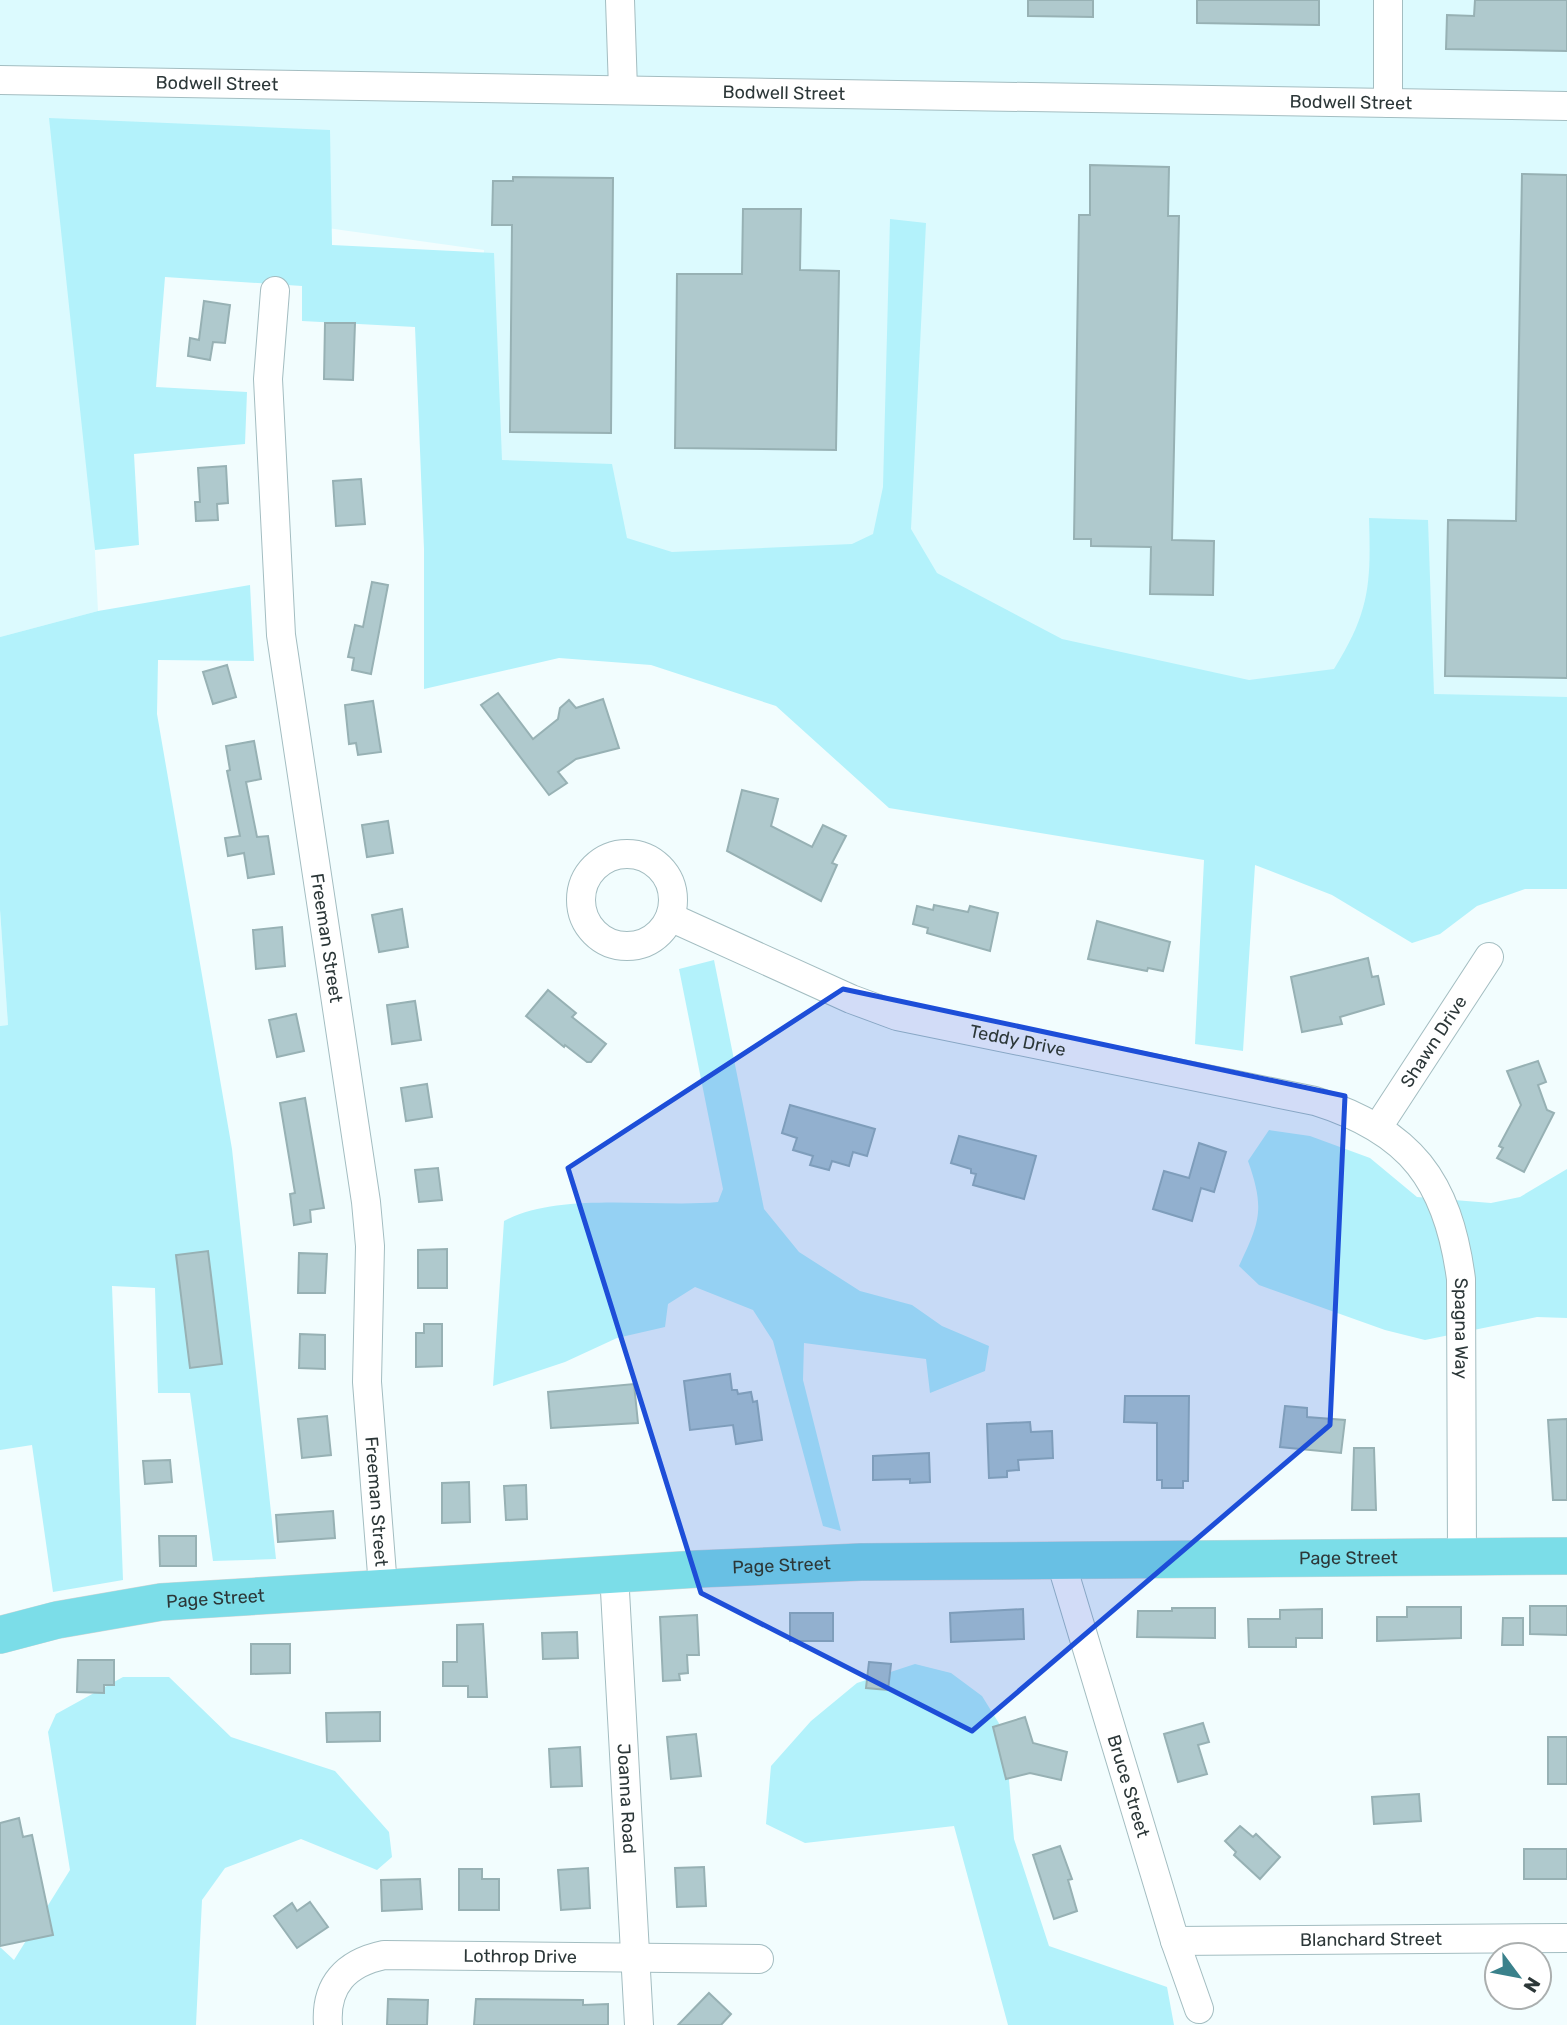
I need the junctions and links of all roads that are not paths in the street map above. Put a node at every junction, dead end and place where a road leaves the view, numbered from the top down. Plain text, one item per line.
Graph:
1 (620, 0) edge
2 (1388, 0) edge
3 (0, 80) edge
4 (623, 89) junction
5 (1388, 103) junction
6 (1567, 106) edge
7 (275, 291) dead end
8 (670, 917) dead end
9 (1489, 957) dead end
10 (1378, 1127) junction
11 (1567, 1556) edge
12 (1462, 1558) junction
13 (1061, 1562) junction
14 (614, 1573) junction
15 (383, 1587) junction
16 (0, 1635) edge
17 (1567, 1938) edge
18 (1175, 1941) junction
19 (636, 1959) junction
20 (759, 1959) dead end
21 (1199, 2009) dead end
22 (328, 2025) edge
23 (639, 2025) edge

1 - 4 street
2 - 5 street
3 - 4 street, Bodwell Street
4 - 5 street, Bodwell Street
5 - 6 street, Bodwell Street
7 - 15 street, Freeman Street
8 - 10 street, Teddy Drive
9 - 10 street, Shawn Drive
10 - 12 street, Spagna Way
11 - 12 main road, Page Street
12 - 13 main road, Page Street
13 - 14 main road, Page Street
13 - 18 street, Bruce Street
14 - 15 main road, Page Street
14 - 19 street, Joanna Road
15 - 16 main road, Page Street
17 - 18 street, Blanchard Street
18 - 21 street, Bruce Street
19 - 20 street, Lothrop Drive
19 - 22 street, Lothrop Drive
19 - 23 street, Joanna Road

